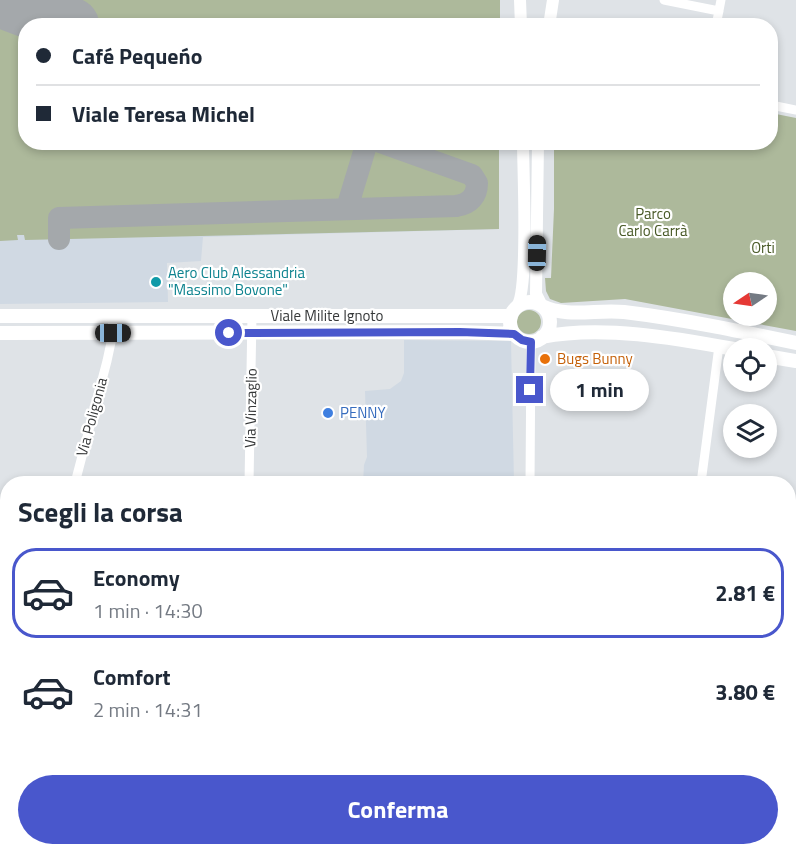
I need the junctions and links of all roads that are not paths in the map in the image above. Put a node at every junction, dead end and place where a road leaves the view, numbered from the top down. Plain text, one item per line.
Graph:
1 (520, 0) edge
2 (553, 0) edge
3 (664, 0) edge
4 (721, 0) edge
5 (719, 11) junction
6 (521, 18) edge
7 (550, 18) edge
8 (718, 18) edge
9 (778, 106) edge
10 (796, 110) edge
11 (523, 150) edge
12 (538, 150) edge
13 (542, 306) junction
14 (514, 311) junction
15 (112, 315) junction
16 (252, 315) junction
17 (0, 316) edge
18 (0, 333) edge
19 (113, 333) junction
20 (252, 333) junction
21 (514, 334) junction
22 (537, 340) junction
23 (796, 343) edge
24 (719, 346) junction
25 (723, 347) edge
26 (777, 358) edge
27 (796, 361) edge
28 (77, 476) edge
29 (249, 476) edge
30 (530, 476) edge
31 (702, 476) edge

1 - 6 street
2 - 7 street
3 - 5 street
4 - 5 street
5 - 8 street
9 - 10 street
11 - 14 street
12 - 13 street
13 - 14 main road
13 - 22 main road
13 - 23 main road
14 - 16 main road, Viale Milite Ignoto
14 - 21 main road
15 - 16 main road, Viale Milite Ignoto
15 - 17 main road, Viale Milite Ignoto
15 - 19 street, Via Poligonia
16 - 20 street, Via Vinzaglio
18 - 19 main road, Viale Milite Ignoto
19 - 20 main road, Viale Milite Ignoto
19 - 28 street, Via Poligonia
20 - 21 main road, Viale Milite Ignoto
20 - 29 street, Via Vinzaglio
21 - 22 main road
22 - 24 main road
22 - 30 street
24 - 25 main road
24 - 31 street
26 - 27 main road

